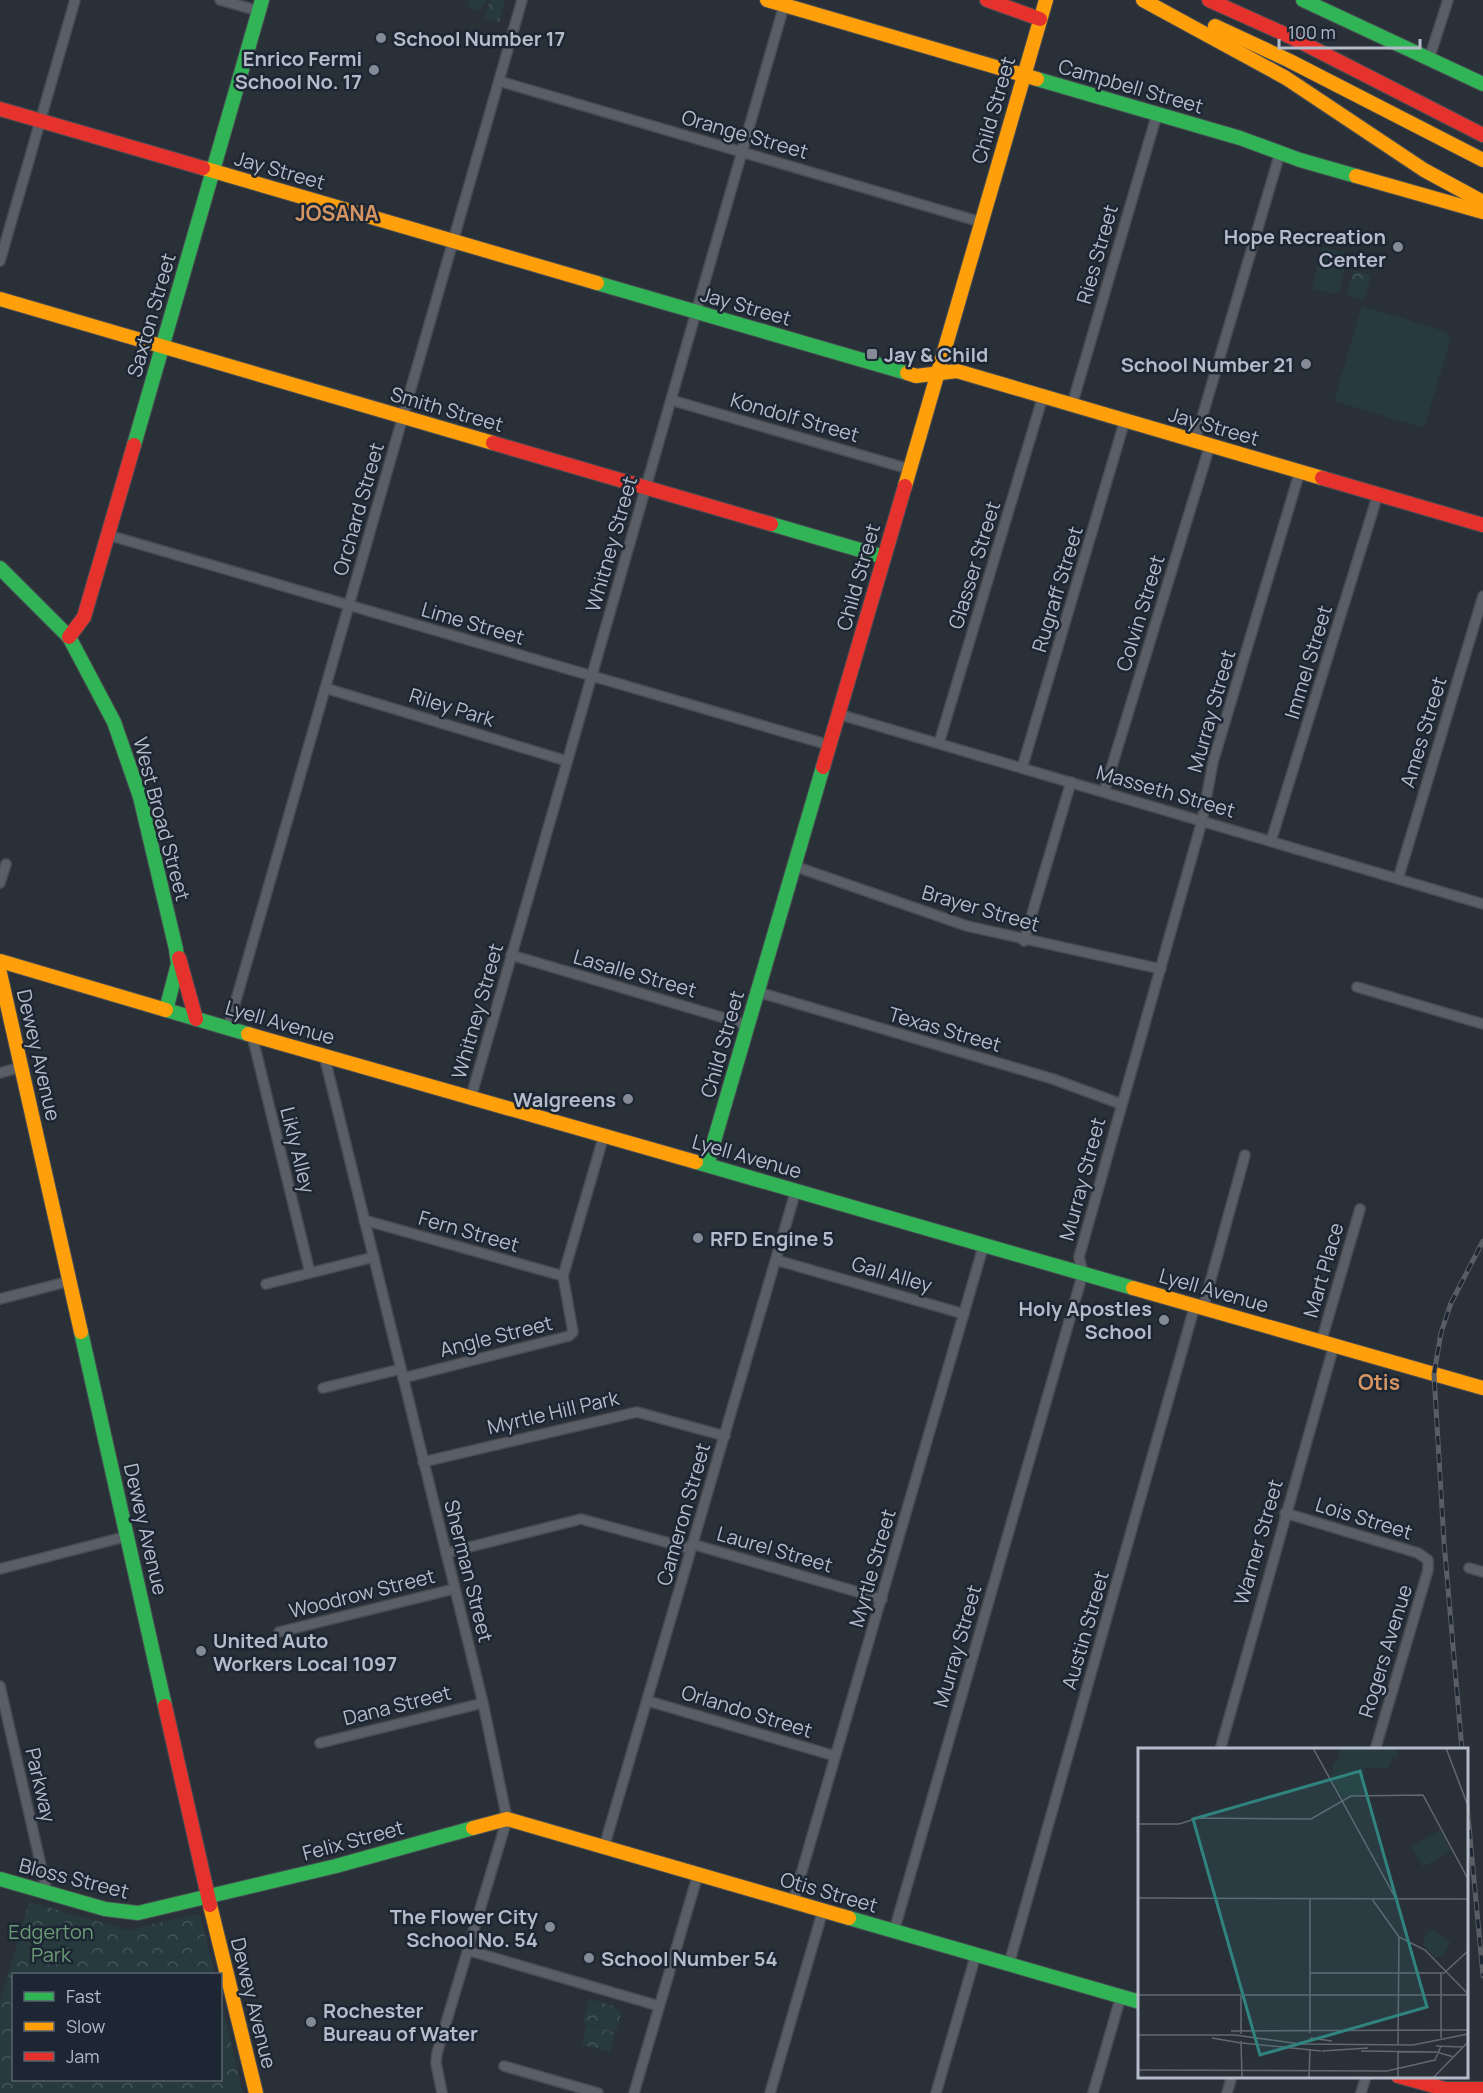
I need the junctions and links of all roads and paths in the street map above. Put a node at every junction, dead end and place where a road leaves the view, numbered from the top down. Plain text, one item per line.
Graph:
1 (75, 0) edge
2 (220, 0) edge
3 (522, 0) edge
4 (767, 0) edge
5 (987, 0) edge
6 (1145, 0) edge
7 (1209, 0) edge
8 (1448, 0) edge
9 (1310, 1) edge
10 (785, 3) edge
11 (260, 6) edge
12 (1043, 9) edge
13 (1429, 59) junction
14 (1024, 75) junction
15 (499, 81) junction
16 (1483, 84) edge
17 (0, 109) edge
18 (1157, 114) junction
19 (41, 121) junction
20 (1483, 135) edge
21 (742, 152) junction
22 (1280, 153) junction
23 (1483, 160) edge
24 (213, 171) junction
25 (1483, 202) edge
26 (1483, 212) edge
27 (981, 222) junction
28 (453, 241) junction
29 (0, 261) edge
30 (0, 299) edge
31 (696, 312) junction
32 (162, 346) junction
33 (937, 374) junction
34 (1043, 396) junction
35 (671, 400) junction
36 (1072, 405) junction
37 (403, 417) junction
38 (1125, 420) junction
39 (1195, 441) junction
40 (1210, 445) junction
41 (909, 469) junction
42 (1300, 471) junction
43 (646, 489) junction
44 (1378, 494) junction
45 (1483, 525) edge
46 (108, 535) junction
47 (884, 557) junction
48 (0, 568) edge
49 (1483, 596) edge
50 (349, 606) junction
51 (69, 637) junction
52 (592, 676) junction
53 (326, 688) junction
54 (838, 714) junction
55 (939, 743) junction
56 (829, 745) junction
57 (567, 761) junction
58 (1022, 768) junction
59 (1071, 782) junction
60 (1104, 792) junction
61 (1202, 821) junction
62 (1271, 841) junction
63 (6, 864) dead end
64 (794, 866) junction
65 (1398, 879) junction
66 (0, 883) edge
67 (1483, 904) edge
68 (1024, 940) junction
69 (176, 949) junction
70 (512, 955) junction
71 (0, 962) edge
72 (1161, 969) junction
73 (0, 973) edge
74 (1357, 987) dead end
75 (758, 992) junction
76 (166, 1010) junction
77 (196, 1019) junction
78 (1483, 1024) edge
79 (748, 1025) junction
80 (228, 1028) junction
81 (252, 1035) junction
82 (324, 1055) junction
83 (21, 1067) junction
84 (0, 1073) edge
85 (471, 1097) junction
86 (1121, 1104) junction
87 (604, 1135) junction
88 (1245, 1155) dead end
89 (707, 1165) junction
90 (796, 1190) junction
91 (1360, 1209) dead end
92 (364, 1220) junction
93 (984, 1244) junction
94 (374, 1257) junction
95 (776, 1260) junction
96 (310, 1273) junction
97 (1083, 1273) junction
98 (563, 1276) junction
99 (70, 1281) junction
100 (266, 1284) dead end
101 (0, 1299) edge
102 (1199, 1306) junction
103 (964, 1314) junction
104 (1327, 1343) junction
105 (402, 1374) junction
106 (323, 1388) dead end
107 (1483, 1388) edge
108 (725, 1436) junction
109 (423, 1462) junction
110 (1285, 1513) junction
111 (128, 1536) junction
112 (691, 1547) junction
113 (446, 1553) junction
114 (1429, 1563) joint
115 (1469, 1568) dead end
116 (0, 1569) edge
117 (1483, 1572) edge
118 (454, 1589) junction
119 (882, 1599) junction
120 (279, 1632) dead end
121 (0, 1686) edge
122 (648, 1701) junction
123 (483, 1703) junction
124 (320, 1743) dead end
125 (1220, 1748) edge
126 (1375, 1748) edge
127 (835, 1756) junction
128 (507, 1819) junction
129 (604, 1847) junction
130 (698, 1874) junction
131 (0, 1879) edge
132 (47, 1892) junction
133 (208, 1896) junction
134 (793, 1902) junction
135 (823, 1910) junction
136 (894, 1931) junction
137 (467, 1950) junction
138 (976, 1954) junction
139 (1009, 1964) junction
140 (1121, 1996) junction
141 (1138, 2001) edge
142 (659, 2006) junction
143 (504, 2066) dead end
144 (1231, 2078) edge
145 (1365, 2078) edge
146 (1405, 2078) edge
147 (1483, 2089) edge
148 (256, 2093) edge
149 (442, 2093) edge
150 (598, 2093) edge
151 (634, 2093) edge
152 (770, 2093) edge
153 (936, 2093) edge
154 (1093, 2093) edge
155 (1227, 2093) edge
156 (1361, 2093) edge

1 - 19 street
2 - 11 street
3 - 15 street, Orchard Street
4 - 10 main road, Campbell Street
5 - 12 main road
6 - 23 main road
6 - 25 main road
7 - 20 main road
8 - 13 street
9 - 13 main road
10 - 14 main road, Campbell Street
10 - 21 street, Whitney Street
11 - 24 main road, Saxton Street
12 - 14 main road, Child Street
13 - 16 main road
14 - 18 main road, Campbell Street
14 - 27 main road, Child Street
15 - 21 street, Orange Street
15 - 28 street, Orchard Street
17 - 19 main road, Jay Street
18 - 22 main road, Campbell Street
18 - 36 street, Ries Street
19 - 24 main road, Jay Street
19 - 29 street
21 - 27 street, Orange Street
21 - 31 street, Whitney Street
22 - 26 main road, Campbell Street
22 - 39 street
24 - 28 main road, Jay Street
24 - 32 main road, Saxton Street
27 - 33 main road, Child Street
28 - 31 main road, Jay Street
28 - 37 street, Orchard Street
30 - 32 main road, Smith Street
31 - 33 main road, Jay Street
31 - 35 street, Whitney Street
32 - 37 main road, Smith Street
32 - 46 main road, Saxton Street
33 - 34 main road, Jay Street
33 - 41 main road, Child Street
34 - 36 main road, Jay Street
34 - 55 street, Glasser Street
35 - 41 street, Kondolf Street
35 - 43 street, Whitney Street
36 - 38 main road, Jay Street
37 - 43 main road, Smith Street
37 - 50 street, Orchard Street
38 - 39 main road, Jay Street
38 - 58 street, Rugraff Street
39 - 40 main road, Jay Street
40 - 42 main road, Jay Street
40 - 60 street, Colvin Street
41 - 47 main road, Child Street
42 - 44 main road, Jay Street
42 - 61 street, Murray Street
43 - 47 main road, Smith Street
43 - 52 street, Whitney Street
44 - 45 main road, Jay Street
44 - 62 street, Immel Street
46 - 50 street, Lime Street
46 - 51 main road, Saxton Street
47 - 54 main road, Child Street
48 - 51 main road, West Broad Street
49 - 65 street, Ames Street
50 - 52 street, Lime Street
50 - 53 street, Orchard Street
51 - 69 main road, West Broad Street
52 - 56 street, Lime Street
52 - 57 street, Whitney Street
53 - 57 street, Riley Park
53 - 80 street, Orchard Street
54 - 55 street, Masseth Street
54 - 56 main road, Child Street
55 - 58 street, Masseth Street
56 - 64 main road, Child Street
57 - 70 street, Whitney Street
58 - 59 street, Masseth Street
59 - 60 street, Masseth Street
59 - 68 street
60 - 61 street, Masseth Street
61 - 62 street, Masseth Street
61 - 72 street, Murray Street
62 - 65 street, Masseth Street
63 - 66 street
64 - 68 street, Brayer Street
64 - 75 main road, Child Street
65 - 67 street, Masseth Street
68 - 72 street, Brayer Street
69 - 76 main road, West Broad Street
69 - 77 main road
70 - 79 street, Lasalle Street
70 - 85 street, Whitney Street
71 - 76 main road, Lyell Avenue
72 - 86 street, Murray Street
73 - 83 main road, Dewey Avenue
74 - 78 street
75 - 79 main road, Child Street
75 - 86 street, Texas Street
76 - 77 main road, Lyell Avenue
77 - 80 main road, Lyell Avenue
79 - 89 main road, Child Street
80 - 81 main road, Lyell Avenue
81 - 82 main road, Lyell Avenue
81 - 96 street, Likly Alley
82 - 85 main road, Lyell Avenue
82 - 92 street, Sherman Street
83 - 84 street
83 - 99 main road, Dewey Avenue
85 - 87 main road, Lyell Avenue
86 - 97 street, Murray Street
87 - 89 main road, Lyell Avenue
87 - 98 street, Angle Street
88 - 102 street, Austin Street
89 - 90 main road, Lyell Avenue
90 - 93 main road, Lyell Avenue
90 - 95 street, Cameron Street
91 - 104 street, Mart Place
92 - 94 street, Sherman Street
92 - 98 street, Fern Street
93 - 97 main road, Lyell Avenue
93 - 103 street, Myrtle Street
94 - 96 street
94 - 105 street, Sherman Street
95 - 103 street, Gall Alley
95 - 108 street, Cameron Street
96 - 100 street
97 - 102 main road, Lyell Avenue
97 - 136 street, Murray Street
98 - 105 street, Angle Street
99 - 101 street
99 - 111 main road, Dewey Avenue
102 - 104 main road, Lyell Avenue
102 - 139 street, Austin Street
103 - 119 street, Myrtle Street
104 - 107 main road, Lyell Avenue
104 - 110 street, Warner Street
105 - 106 street
105 - 109 street, Sherman Street
108 - 109 street, Myrtle Hill Park
108 - 112 street, Cameron Street
109 - 113 street, Sherman Street
110 - 114 street, Lois Street
110 - 125 street, Warner Street
111 - 116 street
111 - 133 main road, Dewey Avenue
112 - 113 street, Laurel Street
112 - 119 street, Laurel Street
112 - 122 street, Cameron Street
113 - 118 street, Sherman Street
114 - 126 street, Rogers Avenue
115 - 117 street
118 - 120 street, Woodrow Street
118 - 123 street, Sherman Street
119 - 127 street, Myrtle Street
121 - 132 street, Parkway
122 - 127 street, Orlando Street
122 - 129 street, Cameron Street
123 - 124 street, Dana Street
123 - 128 street, Sherman Street
127 - 134 street, Myrtle Street
128 - 129 main road, Otis Street
128 - 133 main road, Felix Street
128 - 137 street, Sherman Street
129 - 130 main road, Otis Street
130 - 134 main road, Otis Street
130 - 142 street
131 - 132 main road, Bloss Street
132 - 133 main road, Bloss Street
133 - 148 main road, Dewey Avenue
134 - 135 main road, Otis Street
135 - 136 main road, Otis Street
135 - 152 street
136 - 138 main road, Otis Street
137 - 142 street
137 - 149 street, Sherman Street
138 - 139 main road, Otis Street
138 - 153 street
139 - 140 main road, Otis Street
140 - 141 main road, Otis Street
140 - 154 street
142 - 151 street
143 - 150 street
144 - 155 street
145 - 156 street
146 - 147 main road

